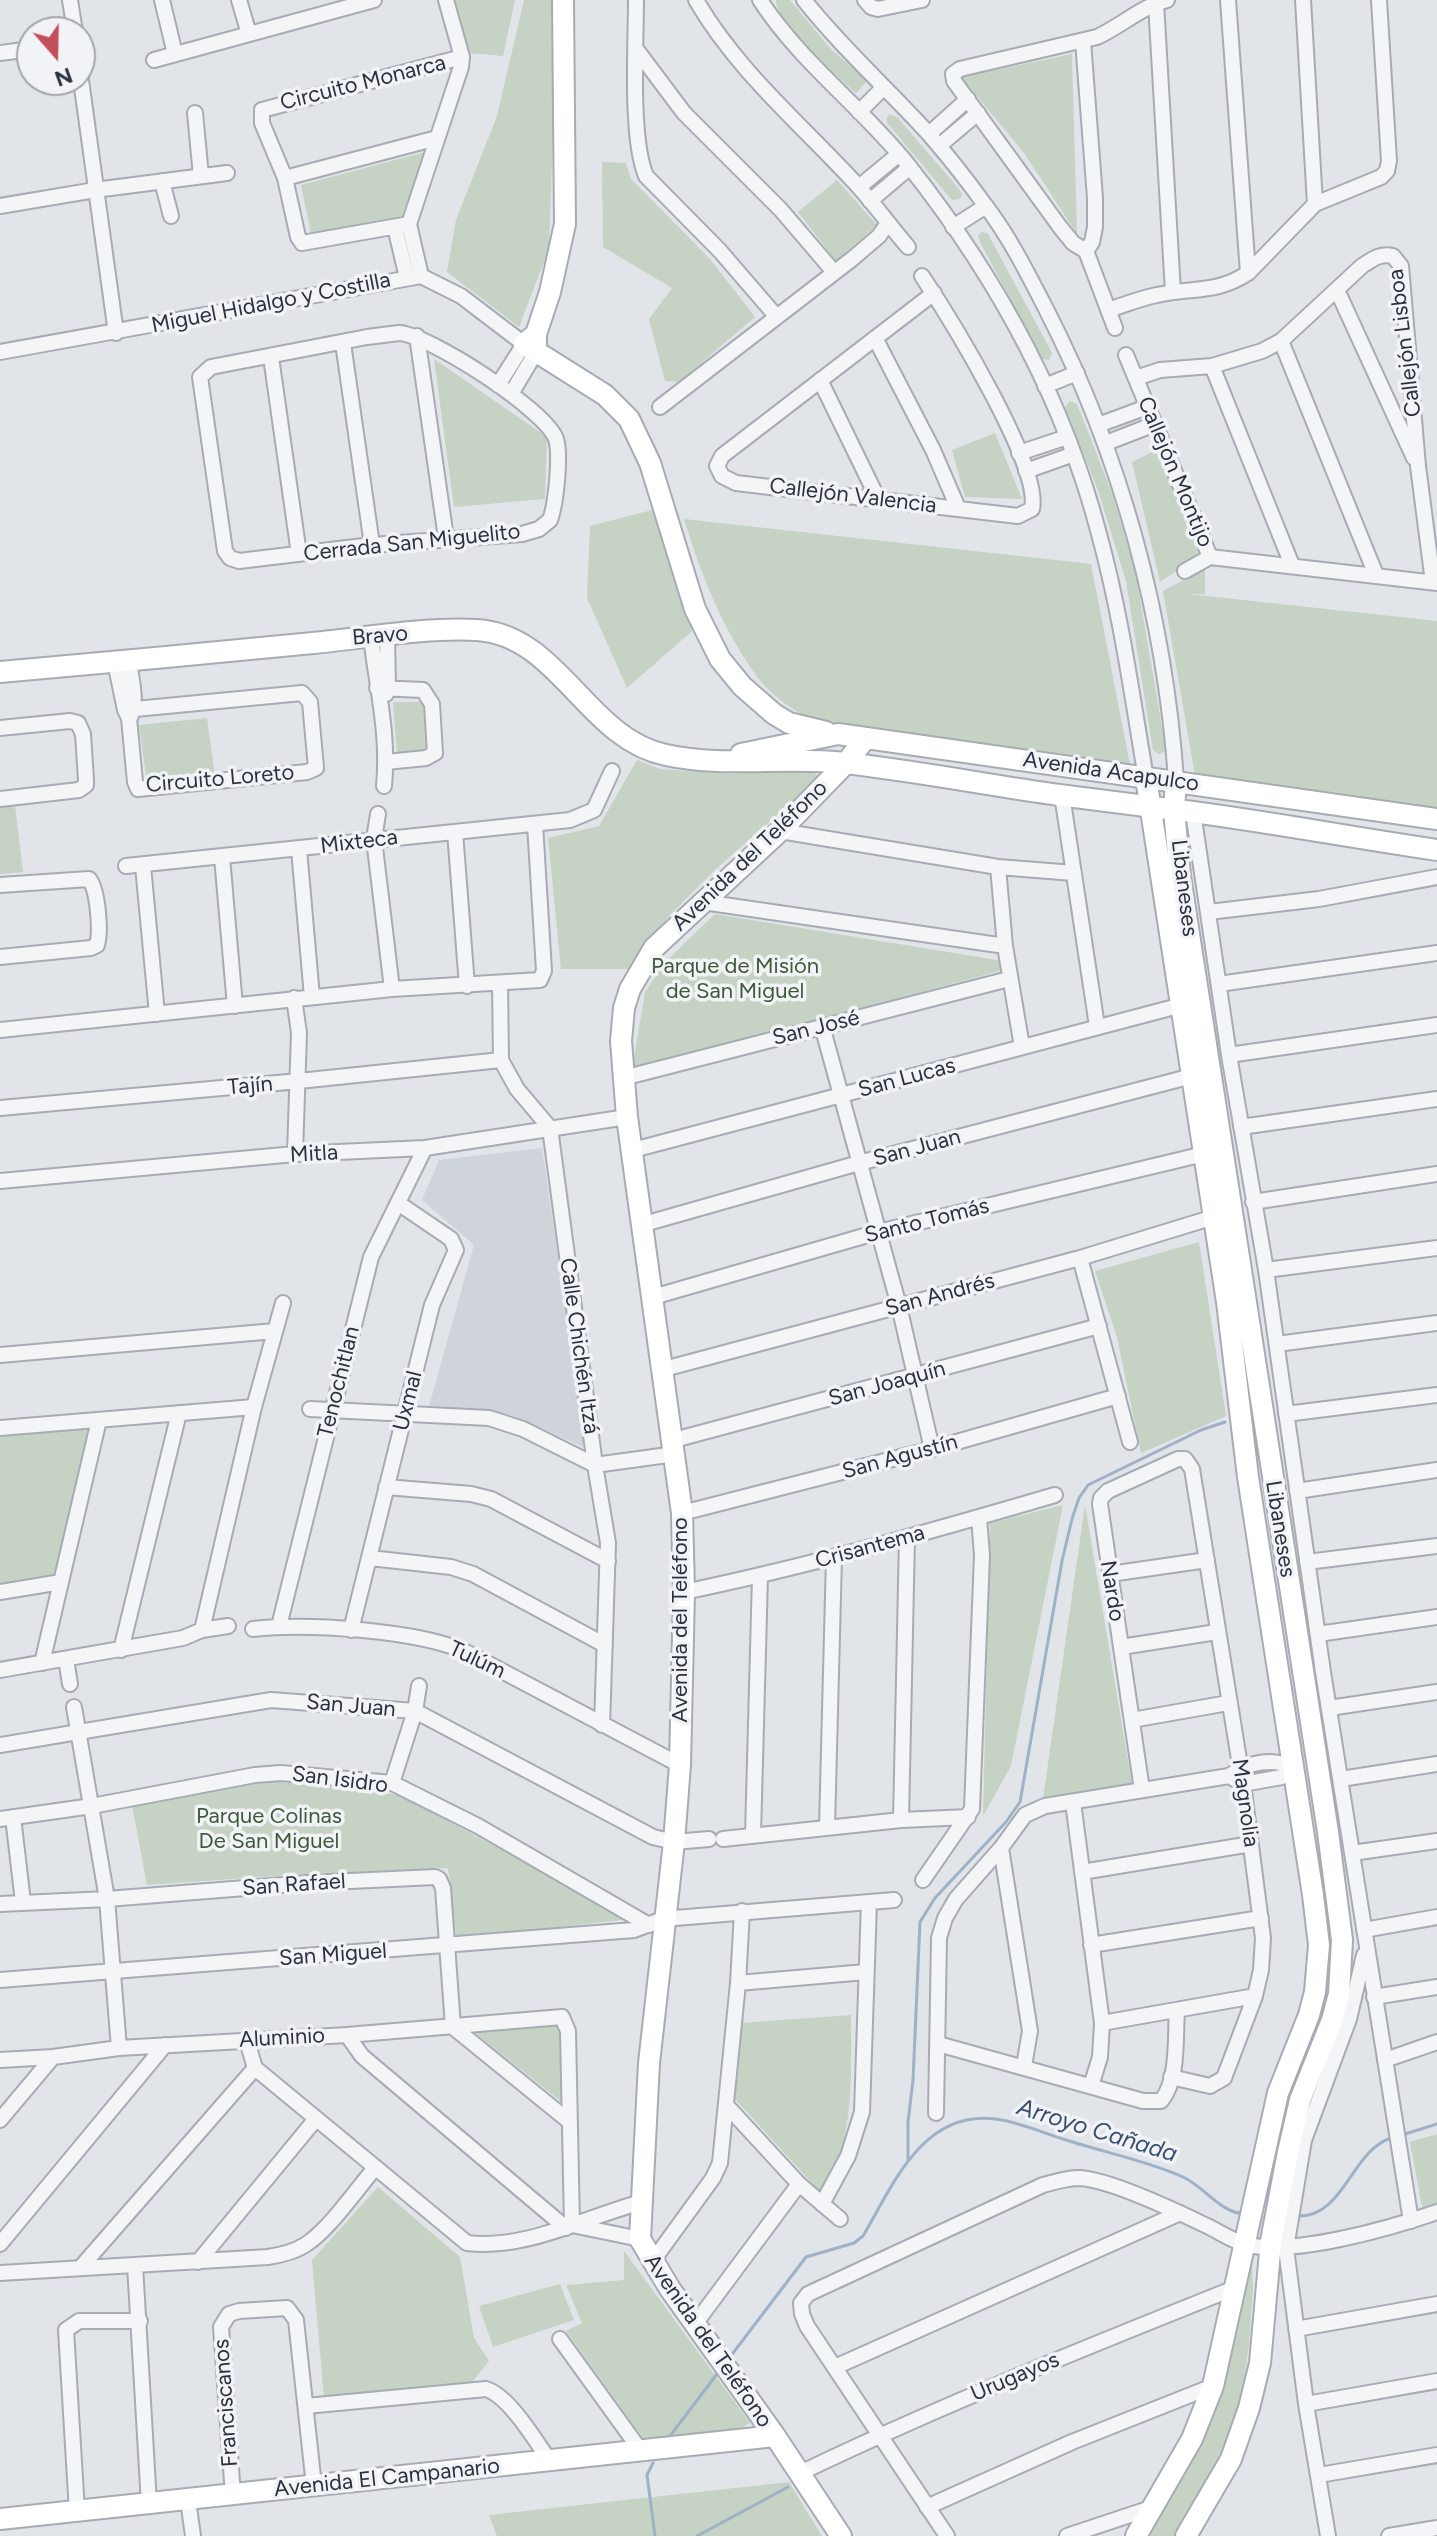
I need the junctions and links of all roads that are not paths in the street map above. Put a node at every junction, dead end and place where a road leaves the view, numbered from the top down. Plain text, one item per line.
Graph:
1 (162, 0) edge
2 (239, 0) edge
3 (374, 0) edge
4 (446, 0) edge
5 (563, 0) edge
6 (636, 0) edge
7 (696, 0) edge
8 (760, 0) edge
9 (804, 0) edge
10 (865, 0) edge
11 (922, 0) edge
12 (1228, 0) edge
13 (1303, 0) edge
14 (1379, 0) edge
15 (1162, 1) edge
16 (1135, 5) edge
17 (318, 7) edge
18 (249, 34) junction
19 (1083, 41) junction
20 (636, 49) junction
21 (175, 54) junction
22 (462, 57) junction
23 (154, 60) dead end
24 (884, 87) junction
25 (83, 96) edge
26 (968, 99) junction
27 (859, 112) junction
28 (195, 113) dead end
29 (978, 113) junction
30 (437, 138) junction
31 (934, 140) junction
32 (899, 154) junction
33 (910, 167) junction
34 (227, 173) dead end
35 (201, 176) junction
36 (285, 178) junction
37 (162, 181) junction
38 (859, 187) junction
39 (95, 190) junction
40 (870, 201) junction
41 (1315, 204) junction
42 (0, 206) edge
43 (986, 206) junction
44 (171, 216) dead end
45 (888, 223) junction
46 (402, 226) junction
47 (953, 227) junction
48 (908, 247) dead end
49 (1086, 251) junction
50 (834, 272) junction
51 (1248, 273) junction
52 (922, 276) dead end
53 (414, 277) junction
54 (1337, 290) junction
55 (1173, 292) junction
56 (934, 293) junction
57 (1108, 310) junction
58 (776, 316) junction
59 (1115, 328) dead end
60 (116, 333) junction
61 (417, 336) junction
62 (875, 338) junction
63 (1281, 341) junction
64 (343, 343) junction
65 (532, 343) junction
66 (0, 352) edge
67 (1126, 355) dead end
68 (271, 357) junction
69 (1212, 366) junction
70 (1077, 373) junction
71 (1136, 378) junction
72 (820, 380) junction
73 (1045, 386) junction
74 (505, 389) junction
75 (660, 407) dead end
76 (1147, 407) junction
77 (1155, 424) junction
78 (1098, 425) junction
79 (1067, 437) junction
80 (1106, 443) junction
81 (1019, 453) junction
82 (1074, 454) junction
83 (1418, 466) junction
84 (1026, 471) junction
85 (878, 499) junction
86 (958, 508) junction
87 (446, 538) junction
88 (372, 545) junction
89 (299, 554) junction
90 (1210, 557) junction
91 (1292, 565) junction
92 (1185, 571) dead end
93 (1376, 575) junction
94 (1435, 582) edge
95 (379, 636) junction
96 (122, 661) junction
97 (0, 672) edge
98 (742, 686) junction
99 (382, 692) junction
100 (129, 712) junction
101 (0, 728) edge
102 (838, 734) junction
103 (865, 739) junction
104 (784, 744) junction
105 (800, 759) junction
106 (718, 760) junction
107 (386, 762) junction
108 (846, 763) junction
109 (612, 771) dead end
110 (1146, 778) junction
111 (1176, 780) junction
112 (384, 786) dead end
113 (1062, 795) junction
114 (0, 799) edge
115 (1151, 806) junction
116 (1346, 806) junction
117 (1184, 811) junction
118 (378, 814) dead end
119 (1437, 819) edge
120 (535, 824) junction
121 (780, 831) junction
122 (455, 832) junction
123 (1326, 833) junction
124 (374, 839) junction
125 (299, 849) junction
126 (1437, 850) edge
127 (222, 857) junction
128 (126, 866) dead end
129 (143, 866) junction
130 (998, 867) junction
131 (1074, 873) junction
132 (1437, 877) edge
133 (0, 885) edge
134 (703, 902) junction
135 (1209, 912) junction
136 (1211, 932) junction
137 (1190, 936) junction
138 (1005, 946) junction
139 (1437, 953) edge
140 (0, 957) edge
141 (1009, 979) junction
142 (500, 984) junction
143 (1219, 984) junction
144 (467, 986) junction
145 (392, 989) junction
146 (312, 997) junction
147 (294, 998) junction
148 (1182, 1005) junction
149 (235, 1006) junction
150 (157, 1014) junction
151 (1437, 1025) edge
152 (822, 1026) junction
153 (1097, 1026) junction
154 (0, 1030) edge
155 (1022, 1047) junction
156 (1229, 1055) junction
157 (501, 1060) junction
158 (1192, 1076) junction
159 (623, 1078) junction
160 (299, 1081) junction
161 (840, 1096) junction
162 (1437, 1099) edge
163 (0, 1108) edge
164 (627, 1117) junction
165 (1241, 1127) junction
166 (550, 1128) junction
167 (425, 1148) junction
168 (633, 1150) junction
169 (295, 1154) junction
170 (1204, 1154) junction
171 (859, 1163) junction
172 (1437, 1174) edge
173 (0, 1181) edge
174 (1253, 1202) junction
175 (398, 1203) junction
176 (1214, 1217) junction
177 (644, 1224) junction
178 (878, 1232) junction
179 (1437, 1248) edge
180 (1080, 1258) junction
181 (1266, 1270) junction
182 (653, 1297) junction
183 (283, 1303) dead end
184 (899, 1306) junction
185 (1437, 1323) edge
186 (1099, 1326) junction
187 (275, 1331) junction
188 (1277, 1344) junction
189 (0, 1355) edge
190 (664, 1369) junction
191 (917, 1376) junction
192 (1437, 1395) edge
193 (1118, 1396) junction
194 (254, 1407) junction
195 (310, 1409) dead end
196 (331, 1411) junction
197 (179, 1413) junction
198 (1286, 1414) junction
199 (404, 1415) junction
200 (99, 1420) junction
201 (0, 1428) edge
202 (1130, 1442) dead end
203 (675, 1447) junction
204 (932, 1449) junction
205 (595, 1465) junction
206 (1192, 1469) joint
207 (1437, 1470) edge
208 (386, 1487) junction
209 (1297, 1491) junction
210 (1055, 1495) dead end
211 (682, 1513) junction
212 (979, 1518) junction
213 (907, 1538) junction
214 (1437, 1546) edge
215 (834, 1557) junction
216 (370, 1558) junction
217 (1207, 1560) junction
218 (608, 1561) junction
219 (1307, 1562) junction
220 (1110, 1574) junction
221 (760, 1576) junction
222 (61, 1582) junction
223 (0, 1592) edge
224 (684, 1592) junction
225 (1437, 1617) edge
226 (228, 1626) dead end
227 (279, 1626) junction
228 (253, 1629) dead end
229 (202, 1630) junction
230 (351, 1630) junction
231 (1217, 1632) junction
232 (1318, 1634) junction
233 (605, 1645) junction
234 (1121, 1647) junction
235 (121, 1650) junction
236 (66, 1659) junction
237 (42, 1663) junction
238 (0, 1670) edge
239 (70, 1684) dead end
240 (419, 1686) dead end
241 (1437, 1692) edge
242 (1228, 1703) junction
243 (1307, 1705) junction
244 (74, 1707) dead end
245 (1329, 1708) junction
246 (415, 1711) junction
247 (1132, 1720) junction
248 (602, 1725) junction
249 (79, 1732) junction
250 (0, 1745) edge
251 (1437, 1764) edge
252 (680, 1765) junction
253 (1294, 1768) junction
254 (1235, 1772) junction
255 (1341, 1779) junction
256 (392, 1783) junction
257 (1243, 1784) junction
258 (1142, 1790) junction
259 (1073, 1802) junction
260 (92, 1806) junction
261 (968, 1817) junction
262 (6, 1818) edge
263 (901, 1820) junction
264 (827, 1827) junction
265 (1328, 1832) junction
266 (753, 1835) junction
267 (1437, 1841) edge
268 (674, 1842) junction
269 (1251, 1844) junction
270 (1001, 1848) junction
271 (1352, 1853) junction
272 (1082, 1872) junction
273 (923, 1880) dead end
274 (107, 1899) junction
275 (894, 1900) dead end
276 (23, 1902) junction
277 (869, 1902) junction
278 (0, 1904) edge
279 (742, 1911) junction
280 (1437, 1917) edge
281 (1261, 1918) junction
282 (656, 1922) junction
283 (1365, 1936) junction
284 (1091, 1945) junction
285 (447, 1947) junction
286 (114, 1971) junction
287 (866, 1972) junction
288 (0, 1980) edge
289 (738, 1983) junction
290 (1437, 1987) edge
291 (1255, 1996) junction
292 (1374, 1997) junction
293 (1177, 2010) junction
294 (1102, 2023) junction
295 (453, 2027) junction
296 (347, 2035) junction
297 (247, 2041) junction
298 (1437, 2042) edge
299 (938, 2044) junction
300 (165, 2045) junction
301 (119, 2048) junction
302 (53, 2057) junction
303 (0, 2060) edge
304 (1385, 2060) junction
305 (1024, 2066) junction
306 (255, 2068) junction
307 (1171, 2077) junction
308 (1091, 2086) junction
309 (727, 2106) junction
310 (936, 2113) dead end
311 (0, 2120) edge
312 (315, 2120) junction
313 (570, 2122) junction
314 (375, 2168) junction
315 (799, 2184) junction
316 (1285, 2199) junction
317 (642, 2202) junction
318 (822, 2204) junction
319 (1437, 2212) edge
320 (1180, 2213) junction
321 (840, 2219) dead end
322 (1411, 2221) junction
323 (569, 2226) junction
324 (640, 2239) junction
325 (1244, 2240) junction
326 (0, 2244) edge
327 (1275, 2246) junction
328 (198, 2262) junction
329 (652, 2262) junction
330 (135, 2265) junction
331 (81, 2267) junction
332 (0, 2273) edge
333 (1232, 2289) junction
334 (1437, 2304) edge
335 (140, 2321) junction
336 (695, 2324) junction
337 (1296, 2329) junction
338 (560, 2339) dead end
339 (835, 2367) junction
340 (1437, 2381) edge
341 (1213, 2386) junction
342 (1306, 2404) junction
343 (306, 2406) junction
344 (880, 2435) junction
345 (775, 2436) junction
346 (641, 2451) junction
347 (1437, 2455) edge
348 (549, 2460) junction
349 (800, 2473) junction
350 (1319, 2475) junction
351 (314, 2486) junction
352 (233, 2496) junction
353 (188, 2500) junction
354 (149, 2504) junction
355 (927, 2507) junction
356 (1154, 2507) junction
357 (77, 2512) junction
358 (0, 2519) edge
359 (1437, 2528) edge
360 (193, 2536) edge
361 (841, 2536) edge
362 (947, 2536) edge
363 (1067, 2536) edge
364 (1136, 2536) edge
365 (1186, 2536) edge
366 (1328, 2536) edge
367 (1389, 2536) edge

1 - 21 street
2 - 18 street
3 - 17 street
4 - 22 street
5 - 65 main road
6 - 20 street
7 - 38 street
8 - 27 street
9 - 24 street
10 - 11 street
12 - 51 street
13 - 41 street
14 - 41 street
15 - 16 street
15 - 55 street
16 - 19 street
17 - 18 street
18 - 21 street
19 - 26 street
19 - 49 street
20 - 50 street
20 - 58 street
21 - 23 street
22 - 30 street
22 - 36 street, Circuito Monarca
24 - 27 street
24 - 31 street
25 - 39 street
26 - 29 street
26 - 31 street
27 - 32 street
28 - 35 street
29 - 31 street
29 - 49 street
30 - 36 street
30 - 46 street
31 - 43 street
32 - 33 street
32 - 38 street
33 - 40 street
33 - 47 street
34 - 35 street
35 - 37 street
36 - 46 street, Circuito Monarca
37 - 39 street
37 - 44 street
38 - 40 street
39 - 42 street
39 - 60 street
40 - 45 street
41 - 51 street
43 - 47 street
43 - 70 street
45 - 48 street
45 - 50 street
46 - 53 street
47 - 73 street
49 - 57 street
50 - 58 street
51 - 55 street
52 - 56 street, Callejón Valencia
53 - 60 street, Miguel Hidalgo y Costilla
53 - 65 street, Miguel Hidalgo y Costilla
54 - 63 street, Callejón Lisboa
54 - 83 street
54 - 83 street, Callejón Lisboa
55 - 57 street
56 - 62 street, Callejón Valencia
56 - 81 street, Callejón Valencia
57 - 59 street
58 - 75 street
60 - 66 street, Miguel Hidalgo y Costilla
61 - 64 street, Cerrada San Miguelito
61 - 74 street, Cerrada San Miguelito
61 - 87 street
62 - 72 street, Callejón Valencia
62 - 86 street
63 - 69 street, Callejón Lisboa
63 - 93 street
64 - 68 street, Cerrada San Miguelito
64 - 88 street
65 - 74 street
65 - 98 main road
67 - 71 street, Callejón Montijo
68 - 89 street
68 - 89 street, Cerrada San Miguelito
69 - 71 street, Callejón Lisboa
69 - 91 street
70 - 73 street
70 - 78 street
71 - 76 street, Callejón Montijo
72 - 85 street
72 - 85 street, Callejón Valencia
73 - 79 street
74 - 87 street, Cerrada San Miguelito
76 - 77 street, Callejón Montijo
76 - 78 street
77 - 80 street
77 - 90 street, Callejón Montijo
78 - 80 street
79 - 81 street
79 - 82 street
80 - 111 street
81 - 84 street, Callejón Valencia
82 - 84 street
82 - 110 street
83 - 94 street, Callejón Lisboa
84 - 86 street, Callejón Valencia
85 - 86 street, Callejón Valencia
87 - 88 street, Cerrada San Miguelito
88 - 89 street, Cerrada San Miguelito
90 - 91 street, Callejón Montijo
90 - 92 street
91 - 93 street, Callejón Montijo
93 - 94 street, Callejón Montijo
95 - 96 main road, Bravo
95 - 99 street
95 - 106 main road, Bravo
96 - 97 main road, Bravo
96 - 100 street
98 - 102 main road
98 - 104 main road
99 - 107 street
99 - 107 street
100 - 100 street, Circuito Loreto
101 - 114 street
102 - 103 main road, Avenida Acapulco
102 - 104 main road, Avenida Acapulco
103 - 108 main road, Avenida del Teléfono
103 - 110 main road, Avenida Acapulco
104 - 105 main road
104 - 106 main road, Bravo
105 - 106 main road, Bravo
105 - 108 main road, Avenida Acapulco
107 - 112 street
108 - 113 main road, Avenida Acapulco
108 - 121 main road, Avenida del Teléfono
109 - 120 street, Mixteca
110 - 111 main road, Avenida Acapulco
110 - 115 main road, Libaneses
111 - 116 main road, Avenida Acapulco
111 - 117 main road
113 - 115 main road, Avenida Acapulco
113 - 131 street
115 - 117 main road, Avenida Acapulco
115 - 148 main road, Libaneses
116 - 119 main road, Avenida Acapulco
116 - 123 main road
117 - 123 main road, Avenida Acapulco
117 - 135 street, Libaneses
117 - 137 main road, Libaneses
118 - 124 street
120 - 122 street, Mixteca
120 - 142 street
121 - 130 street
121 - 134 main road, Avenida del Teléfono
122 - 124 street, Mixteca
122 - 144 street
123 - 126 main road, Avenida Acapulco
124 - 125 street, Mixteca
124 - 145 street
125 - 127 street, Mixteca
125 - 146 street
127 - 129 street, Mixteca
127 - 149 street
128 - 129 street, Mixteca
129 - 150 street
130 - 131 street
130 - 138 street
131 - 153 street
132 - 135 street
133 - 140 street
134 - 138 street
134 - 159 main road, Avenida del Teléfono
135 - 136 street, Libaneses
136 - 137 street
136 - 143 street, Libaneses
137 - 243 main road, Libaneses
138 - 141 street
139 - 143 street
141 - 152 street, San José
141 - 155 street
142 - 144 street
142 - 157 street
143 - 156 street, Libaneses
144 - 145 street
145 - 146 street
146 - 147 street
147 - 149 street
147 - 160 street
148 - 153 street, San Lucas
148 - 158 main road, Libaneses
149 - 150 street
150 - 154 street
151 - 156 street
152 - 159 street, San José
152 - 161 street
153 - 155 street, San Lucas
155 - 161 street, San Lucas
156 - 165 street, Libaneses
157 - 160 street, Tajín
157 - 166 street
158 - 170 main road, Libaneses
158 - 171 street, San Juan
159 - 164 main road, Avenida del Teléfono
160 - 163 street, Tajín
160 - 169 street
161 - 168 street, San Lucas
161 - 171 street
162 - 165 street
164 - 166 street, Mitla
164 - 168 main road, Avenida del Teléfono
165 - 174 street, Libaneses
166 - 167 street, Mitla
166 - 205 street, Calle Chichén Itzá
167 - 169 street, Mitla
167 - 175 street, Tenochitlan
168 - 177 main road, Avenida del Teléfono
169 - 173 street, Mitla
170 - 176 main road, Libaneses
170 - 178 street, Santo Tomás
171 - 177 street, San Juan
171 - 178 street
172 - 174 street
174 - 181 street, Libaneses
175 - 196 street, Tenochitlan
175 - 199 street, Uxmal
176 - 180 street, San Andrés
176 - 253 main road, Libaneses
177 - 182 main road, Avenida del Teléfono
178 - 182 street, Santo Tomás
178 - 184 street
179 - 181 street
180 - 184 street, San Andrés
180 - 186 street
181 - 188 street, Libaneses
182 - 190 main road, Avenida del Teléfono
183 - 187 street
184 - 190 street, San Andrés
184 - 191 street
185 - 188 street
186 - 191 street, San Joaquín
186 - 193 street
187 - 189 street
187 - 194 street
188 - 198 street, Libaneses
190 - 203 main road, Avenida del Teléfono
191 - 203 street, San Joaquín
191 - 204 street
192 - 198 street
193 - 202 street
193 - 204 street, San Agustín
194 - 197 street
194 - 229 street
195 - 196 street
196 - 199 street
196 - 227 street, Tenochitlan
197 - 200 street
197 - 235 street
198 - 209 street, Libaneses
199 - 205 street
199 - 208 street, Uxmal
200 - 201 street
200 - 222 street
203 - 205 street, San Joaquín
203 - 211 main road, Avenida del Teléfono
204 - 211 street, San Agustín
205 - 218 street, Calle Chichén Itzá
206 - 217 street, Magnolia
206 - 220 street, Nardo
207 - 209 street
208 - 216 street, Uxmal
208 - 218 street
209 - 219 street, Libaneses
210 - 212 street, Crisantema
211 - 224 main road, Avenida del Teléfono
212 - 213 street, Crisantema
212 - 261 street
213 - 215 street, Crisantema
213 - 263 street
214 - 219 street
215 - 221 street, Crisantema
215 - 264 street
216 - 230 street, Uxmal
216 - 233 street
217 - 220 street
217 - 231 street, Magnolia
218 - 233 street, Calle Chichén Itzá
219 - 232 street, Libaneses
220 - 234 street, Nardo
221 - 224 street, Crisantema
221 - 266 street
222 - 223 street
222 - 237 street
224 - 252 main road, Avenida del Teléfono
225 - 232 street
226 - 229 street
227 - 228 street, Tulúm
227 - 230 street, Tulúm
229 - 235 street
230 - 248 street, Tulúm
231 - 234 street
231 - 242 street, Magnolia
232 - 245 street, Libaneses
233 - 248 street, Calle Chichén Itzá
234 - 247 street, Nardo
235 - 236 street
236 - 237 street
236 - 239 street
237 - 238 street
240 - 246 street
241 - 245 street
242 - 247 street
242 - 254 street, Magnolia
243 - 253 main road
243 - 265 main road, Libaneses
244 - 249 street
245 - 255 street, Libaneses
246 - 249 street, San Juan
246 - 256 street
246 - 268 street, San Juan
247 - 258 street, Nardo
248 - 252 street, Tulúm
249 - 250 street, San Juan
249 - 260 street
251 - 255 street
252 - 268 main road, Avenida del Teléfono
253 - 254 street
253 - 257 street
253 - 265 main road
253 - 325 main road, Libaneses
254 - 257 street, Magnolia
254 - 258 street
255 - 271 street, Libaneses
256 - 260 street, San Isidro
256 - 282 street, San Isidro
257 - 269 street, Magnolia
258 - 259 street
259 - 270 street
259 - 272 street
260 - 262 street, San Isidro
260 - 274 street
261 - 263 street
261 - 273 street
262 - 276 street
263 - 264 street
264 - 266 street
265 - 316 main road, Libaneses
266 - 268 street
267 - 271 street
268 - 282 main road, Avenida del Teléfono
269 - 272 street
269 - 281 street, Magnolia
270 - 299 street
270 - 305 street
271 - 283 street, Libaneses
272 - 284 street
274 - 276 street, San Rafael
274 - 285 street, San Rafael
274 - 286 street
275 - 277 street, San Miguel
276 - 278 street, San Rafael
277 - 279 street, San Miguel
277 - 287 street
279 - 282 street, San Miguel
279 - 289 street
280 - 283 street
281 - 284 street
281 - 291 street, Magnolia
282 - 285 street, San Miguel
282 - 317 main road, Avenida del Teléfono
283 - 292 street, Libaneses
283 - 316 street
284 - 294 street
285 - 286 street, San Miguel
285 - 295 street, San Rafael
286 - 288 street, San Miguel
286 - 301 street
287 - 289 street
287 - 318 street
289 - 309 street
290 - 292 street
291 - 293 street
291 - 307 street, Magnolia
292 - 304 street, Libaneses
293 - 294 street
293 - 307 street
294 - 308 street
295 - 296 street, Aluminio
295 - 313 street
295 - 313 street, Aluminio
296 - 297 street, Aluminio
296 - 323 street
297 - 300 street, Aluminio
297 - 306 street
298 - 304 street
299 - 305 street
299 - 310 street
300 - 301 street, Aluminio
300 - 326 street
301 - 302 street, Aluminio
302 - 303 street, Aluminio
302 - 311 street
304 - 322 street, Libaneses
305 - 308 street
306 - 312 street
306 - 331 street
307 - 308 street
309 - 315 street
309 - 329 street
312 - 314 street
312 - 328 street
313 - 323 street
314 - 323 street
314 - 328 street
315 - 318 street
315 - 336 street
316 - 327 main road, Libaneses
316 - 327 street
317 - 323 street
317 - 324 main road, Avenida del Teléfono
318 - 321 street
319 - 322 street
320 - 325 street
320 - 339 street
320 - 339 street
322 - 327 street
323 - 324 street
324 - 329 main road, Avenida del Teléfono
325 - 327 street
325 - 333 main road
327 - 337 street
327 - 365 main road
328 - 330 street
329 - 336 main road, Avenida del Teléfono
330 - 331 street
330 - 335 street
331 - 332 street
333 - 341 main road
333 - 344 street, Urugayos
334 - 337 street
335 - 354 street
335 - 357 street
336 - 345 main road, Avenida del Teléfono
337 - 342 street
338 - 346 street
339 - 344 street
340 - 342 street
341 - 355 street
341 - 356 main road
342 - 350 street
343 - 348 street
343 - 351 street, Franciscanos
343 - 352 street, Franciscanos
344 - 349 street, Urugayos
344 - 355 street
345 - 346 main road, Avenida El Campanario
345 - 349 main road, Avenida del Teléfono
346 - 348 main road, Avenida El Campanario
347 - 350 street
348 - 351 main road, Avenida El Campanario
349 - 361 main road, Avenida del Teléfono
350 - 366 street
351 - 352 main road, Avenida El Campanario
352 - 353 main road, Avenida El Campanario
353 - 354 main road, Avenida El Campanario
353 - 360 street
354 - 357 main road, Avenida El Campanario
355 - 362 street
356 - 363 street
356 - 364 main road
357 - 358 main road, Avenida El Campanario
359 - 367 street

